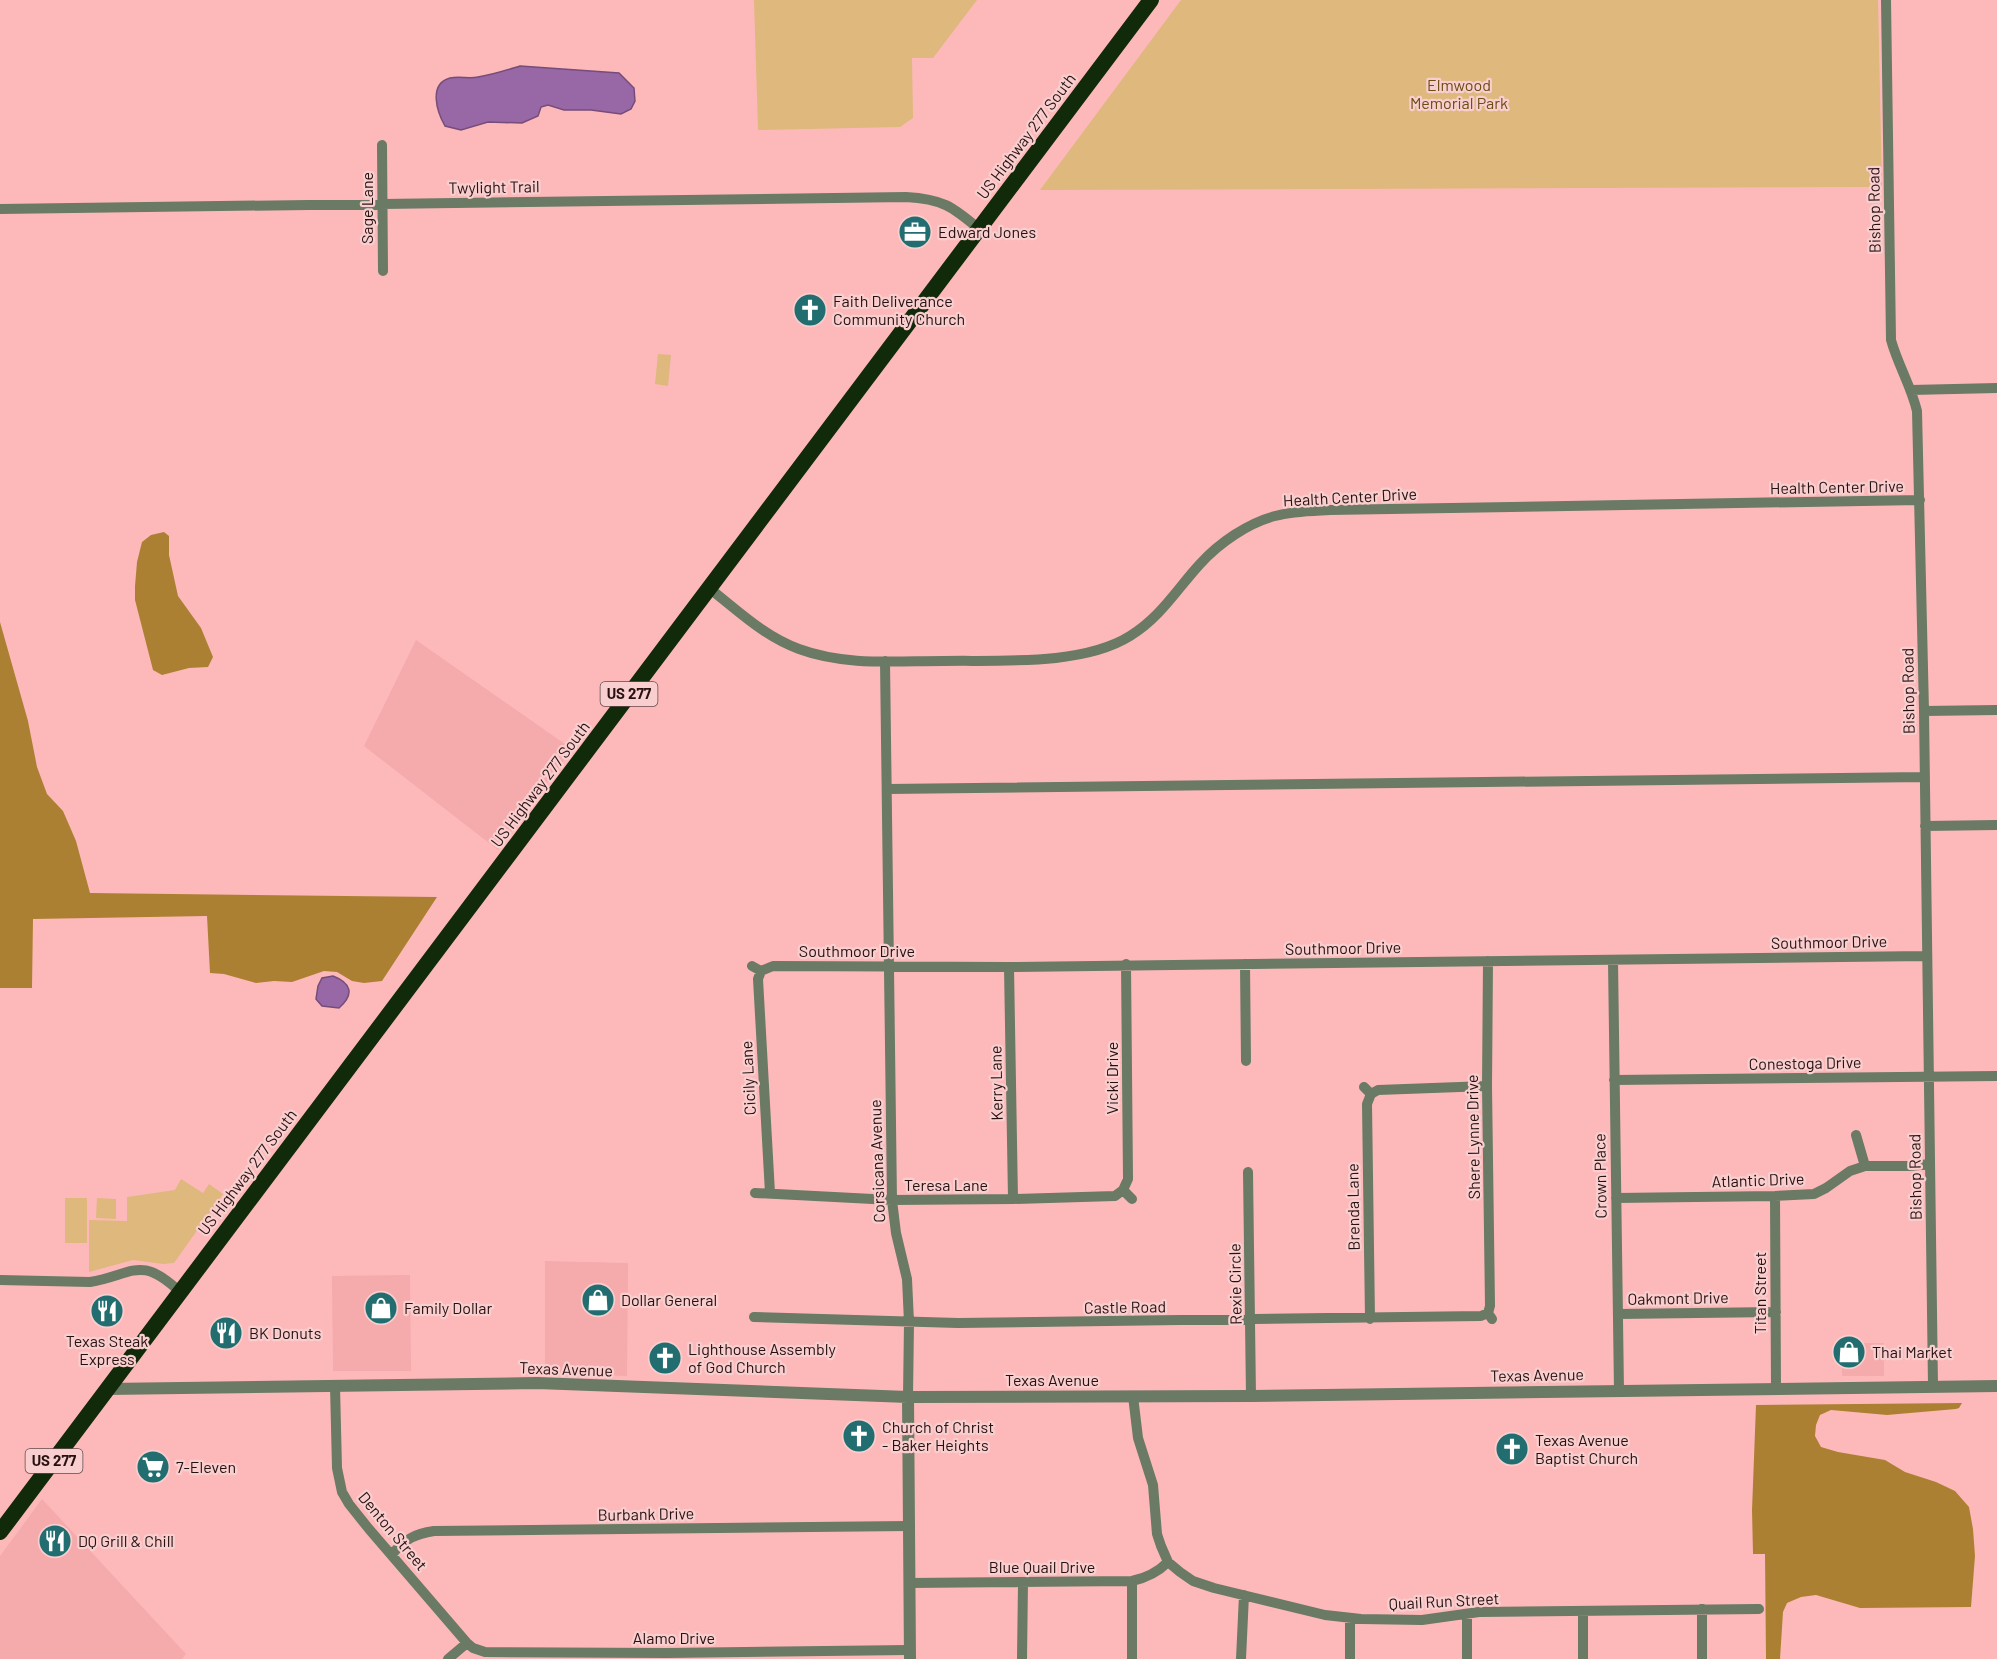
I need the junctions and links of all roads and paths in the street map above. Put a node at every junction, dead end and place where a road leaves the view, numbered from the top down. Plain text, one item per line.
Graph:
1 (1151, 0) edge
2 (1886, 0) edge
3 (382, 145) dead end
4 (382, 203) junction
5 (0, 209) edge
6 (979, 229) junction
7 (383, 271) dead end
8 (1997, 388) edge
9 (1911, 390) junction
10 (1920, 500) junction
11 (709, 588) junction
12 (885, 661) junction
13 (1997, 710) edge
14 (1924, 711) junction
15 (1924, 777) junction
16 (888, 789) junction
17 (1997, 825) edge
18 (1925, 826) junction
19 (1926, 956) junction
20 (1488, 961) junction
21 (1613, 961) junction
22 (1126, 964) junction
23 (1245, 964) junction
24 (890, 967) junction
25 (1010, 967) junction
26 (757, 969) joint
27 (1246, 1061) dead end
28 (1997, 1076) edge
29 (1928, 1077) junction
30 (1614, 1080) junction
31 (1486, 1086) junction
32 (1856, 1135) dead end
33 (1930, 1164) junction
34 (1865, 1166) junction
35 (1248, 1172) dead end
36 (1123, 1190) junction
37 (755, 1193) dead end
38 (770, 1193) junction
39 (1775, 1196) junction
40 (1616, 1198) junction
41 (1132, 1199) dead end
42 (892, 1200) junction
43 (1013, 1200) junction
44 (0, 1280) edge
45 (180, 1292) junction
46 (1776, 1312) junction
47 (1618, 1314) junction
48 (1490, 1316) joint
49 (754, 1317) dead end
50 (1370, 1319) junction
51 (1250, 1320) junction
52 (909, 1322) junction
53 (335, 1386) junction
54 (1933, 1386) junction
55 (1997, 1386) edge
56 (107, 1389) junction
57 (1776, 1389) junction
58 (1619, 1391) junction
59 (1133, 1396) junction
60 (1251, 1396) junction
61 (908, 1397) junction
62 (909, 1526) junction
63 (0, 1532) edge
64 (392, 1554) junction
65 (1168, 1562) junction
66 (1132, 1581) junction
67 (909, 1582) junction
68 (1023, 1582) junction
69 (1244, 1595) junction
70 (1701, 1609) junction
71 (1759, 1609) dead end
72 (1583, 1611) junction
73 (1467, 1614) junction
74 (1350, 1618) junction
75 (467, 1643) junction
76 (910, 1654) edge
77 (667, 1656) edge
78 (448, 1659) edge
79 (1022, 1659) edge
80 (1132, 1659) edge
81 (1241, 1659) edge
82 (1350, 1659) edge
83 (1467, 1659) edge
84 (1584, 1659) edge
85 (1702, 1659) edge

1 - 6 highway, US Highway 277 South / US 277
2 - 9 street, Bishop Road
3 - 4 street, Sage Lane
4 - 5 street, Twylight Trail
4 - 6 street, Twylight Trail
4 - 7 street, Sage Lane
6 - 11 highway, US Highway 277 South / US 277
8 - 9 street
9 - 10 street, Bishop Road
10 - 12 street, Health Center Drive
10 - 14 street, Bishop Road
11 - 12 street, Health Center Drive
11 - 45 highway, US Highway 277 South / US 277
12 - 16 street, Corsicana Avenue
13 - 14 street
14 - 15 street, Bishop Road
15 - 16 street
15 - 18 street, Bishop Road
16 - 24 street, Corsicana Avenue
17 - 18 street
18 - 19 street, Bishop Road
19 - 21 street, Southmoor Drive
19 - 29 street, Bishop Road
20 - 21 street, Southmoor Drive
20 - 23 street, Southmoor Drive
20 - 31 street, Shere Lynne Drive
21 - 30 street, Crown Place
22 - 23 street, Southmoor Drive
22 - 25 street, Southmoor Drive
22 - 36 street, Vicki Drive
23 - 27 street
24 - 25 street, Southmoor Drive
24 - 26 street, Southmoor Drive
24 - 42 street, Corsicana Avenue
25 - 43 street, Kerry Lane
26 - 38 street, Cicily Lane
28 - 29 street, Conestoga Drive
29 - 30 street, Conestoga Drive
29 - 33 street, Bishop Road
30 - 40 street, Crown Place
31 - 48 street, Shere Lynne Drive
31 - 50 street, Brenda Lane
32 - 34 street
33 - 34 street, Atlantic Drive
33 - 54 street, Bishop Road
34 - 39 street, Atlantic Drive
35 - 51 street, Rexie Circle
36 - 41 street
36 - 43 street, Teresa Lane
37 - 38 street, Teresa Lane
38 - 42 street, Teresa Lane
39 - 40 street, Atlantic Drive
39 - 46 street, Titan Street
40 - 47 street, Crown Place
42 - 43 street, Teresa Lane
42 - 52 street, Corsicana Avenue
44 - 45 street
45 - 56 highway, US Highway 277 South / US 277
46 - 47 street, Oakmont Drive
46 - 57 street, Titan Street
47 - 58 street, Crown Place
48 - 50 street, Castle Road
49 - 52 street, Castle Road
50 - 51 street, Castle Road
51 - 52 street, Castle Road
51 - 60 street, Rexie Circle
52 - 61 street, Corsicana Avenue
53 - 56 street, Texas Avenue
53 - 61 street, Texas Avenue
53 - 64 street, Denton Street
54 - 55 street, Texas Avenue
54 - 57 street, Texas Avenue
56 - 63 highway, US Highway 277 South / US 277
57 - 58 street, Texas Avenue
58 - 60 street, Texas Avenue
59 - 60 street, Texas Avenue
59 - 61 street, Texas Avenue
59 - 65 street
61 - 62 street, Corsicana Avenue
62 - 64 street, Burbank Drive
62 - 67 street, Corsicana Avenue
64 - 75 street, Denton Street
65 - 66 street, Blue Quail Drive
65 - 69 street, Quail Run Street
66 - 68 street, Blue Quail Drive
66 - 80 street
67 - 68 street, Blue Quail Drive
67 - 76 street, Corsicana Avenue
68 - 79 street
69 - 74 street, Quail Run Street
69 - 81 street
70 - 71 street, Quail Run Street
70 - 72 street, Quail Run Street
70 - 85 street
72 - 73 street, Quail Run Street
72 - 84 street
73 - 74 street, Quail Run Street
73 - 83 street
74 - 82 street
75 - 77 street, Alamo Drive
75 - 78 street
76 - 77 street, Alamo Drive

